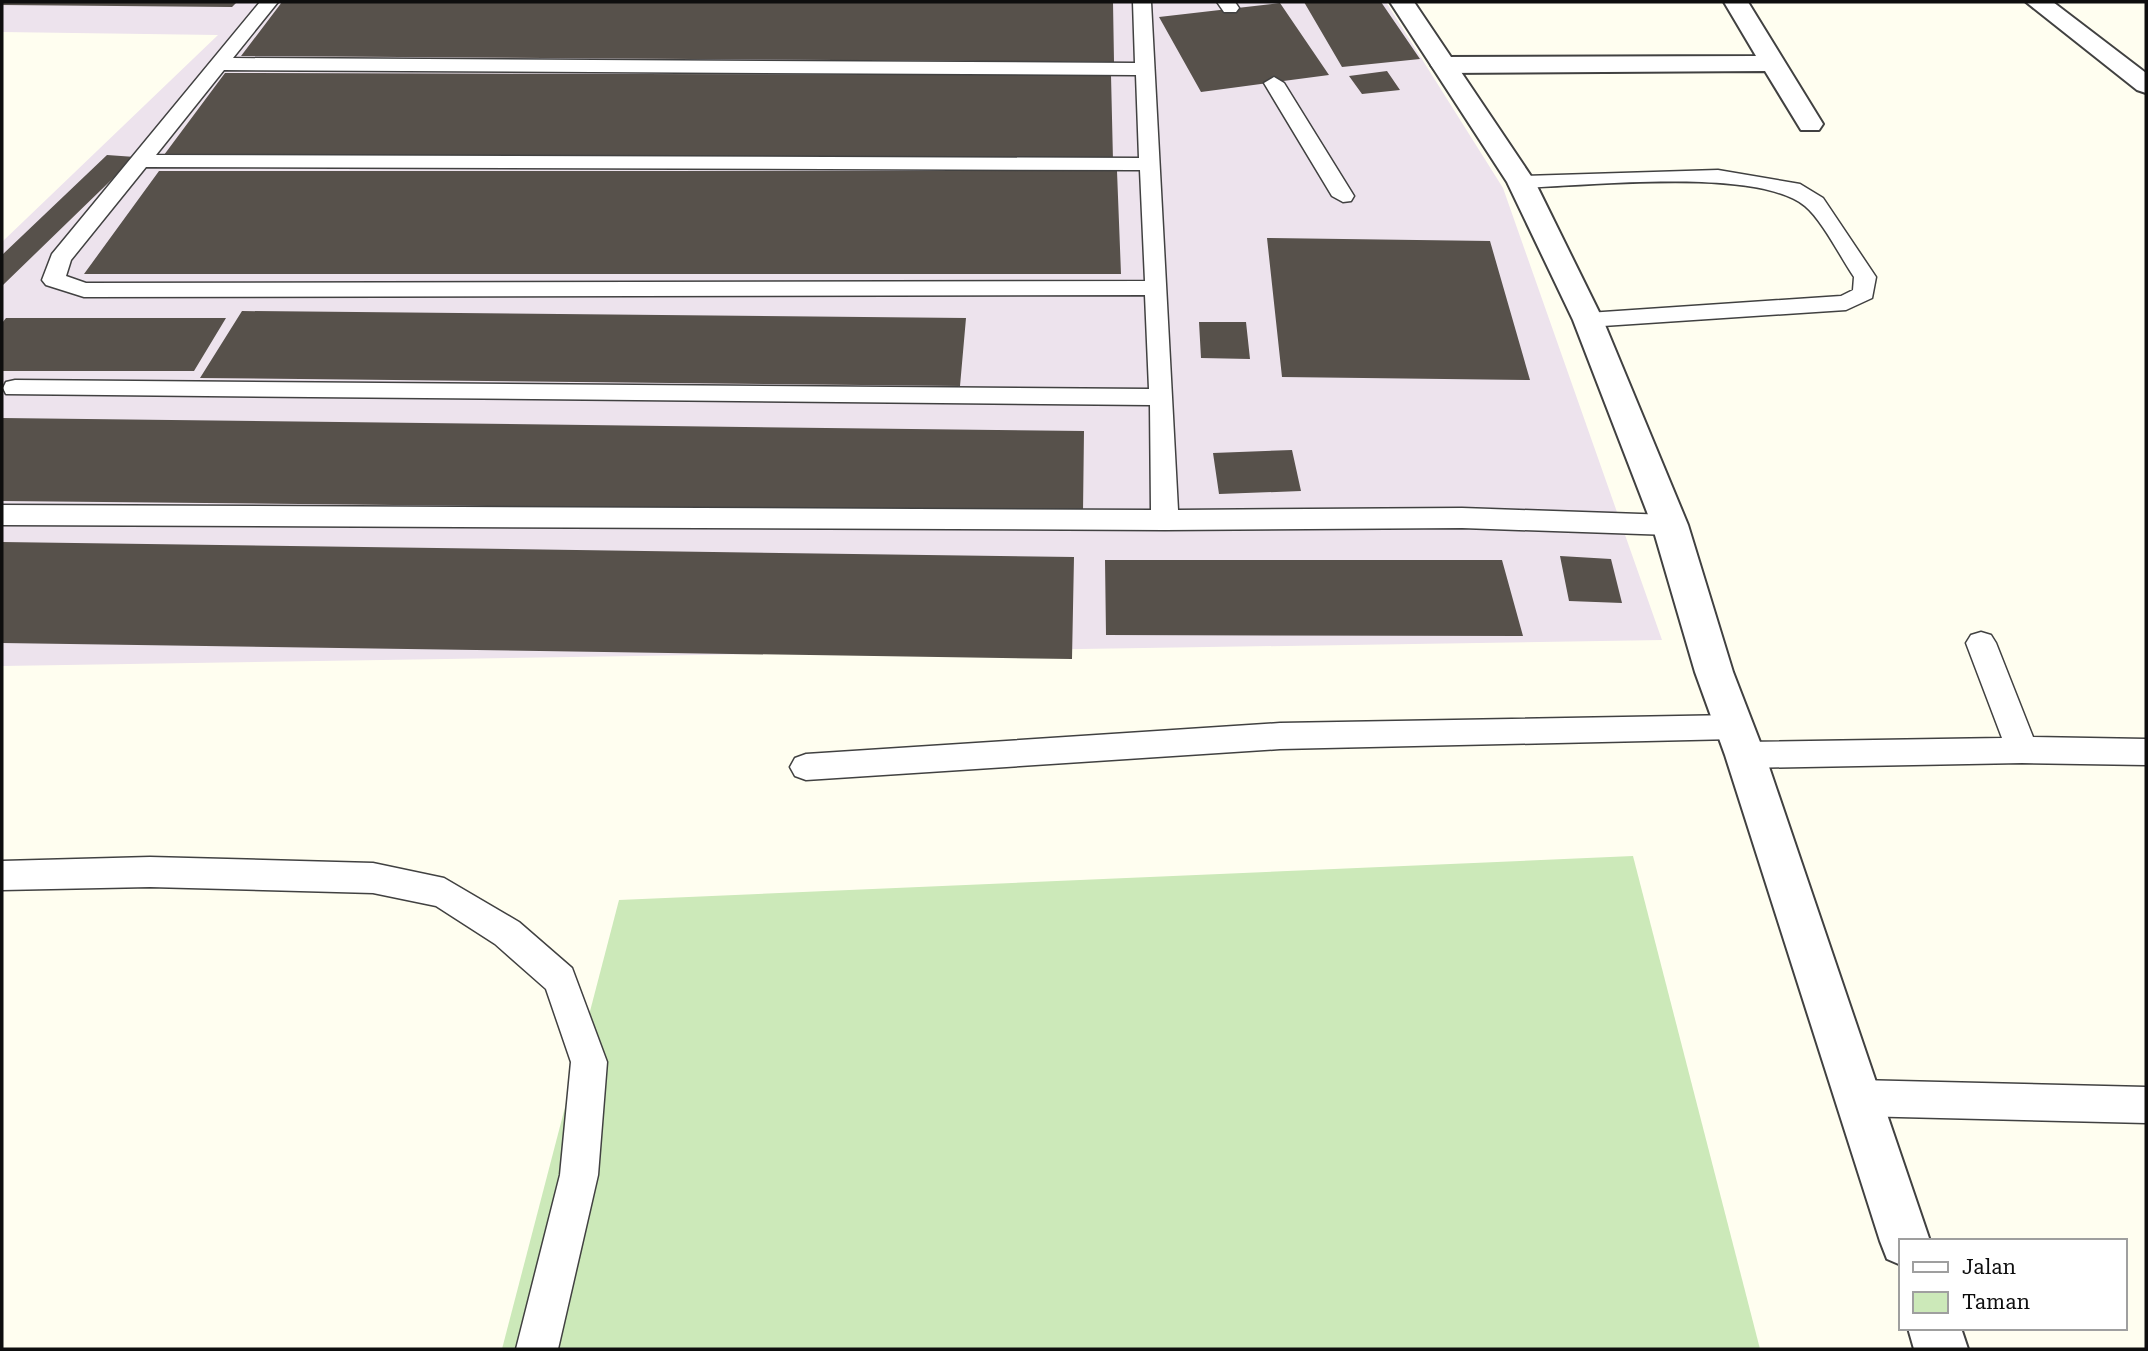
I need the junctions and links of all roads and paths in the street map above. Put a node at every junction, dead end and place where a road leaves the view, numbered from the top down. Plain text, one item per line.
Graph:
1 (269, 2) edge
2 (1142, 2) edge
3 (1402, 2) edge
4 (1736, 2) edge
5 (2038, 2) edge
6 (1773, 63) junction
7 (220, 64) junction
8 (1444, 65) junction
9 (1143, 69) junction
10 (1274, 83) dead end
11 (2146, 85) edge
12 (1810, 124) dead end
13 (141, 161) junction
14 (1150, 164) junction
15 (1521, 182) junction
16 (1343, 196) dead end
17 (1155, 288) junction
18 (1588, 320) junction
19 (15, 388) dead end
20 (1162, 397) junction
21 (2, 515) edge
22 (1164, 520) junction
23 (1670, 525) junction
24 (1981, 643) dead end
25 (1740, 741) junction
26 (2022, 750) junction
27 (2146, 752) edge
28 (806, 767) dead end
29 (2, 876) edge
30 (1857, 1098) junction
31 (2146, 1105) edge
32 (1904, 1239) edge
33 (1935, 1330) edge
34 (537, 1349) edge
35 (1941, 1349) edge

1 - 7 lane
2 - 9 lane
3 - 8 street
4 - 6 street
5 - 11 street
6 - 8 street
6 - 12 street
7 - 9 lane
7 - 13 lane
8 - 15 street
9 - 14 lane
10 - 16 lane
13 - 14 lane
13 - 17 lane
14 - 17 lane
15 - 18 street
15 - 18 lane
17 - 20 lane
18 - 23 street
19 - 20 lane
20 - 22 lane
21 - 22 lane
22 - 23 lane
23 - 25 street
24 - 26 lane
25 - 26 lane
25 - 28 lane
25 - 30 street
26 - 27 lane
29 - 34 lane
30 - 31 lane
30 - 32 street
33 - 35 street

